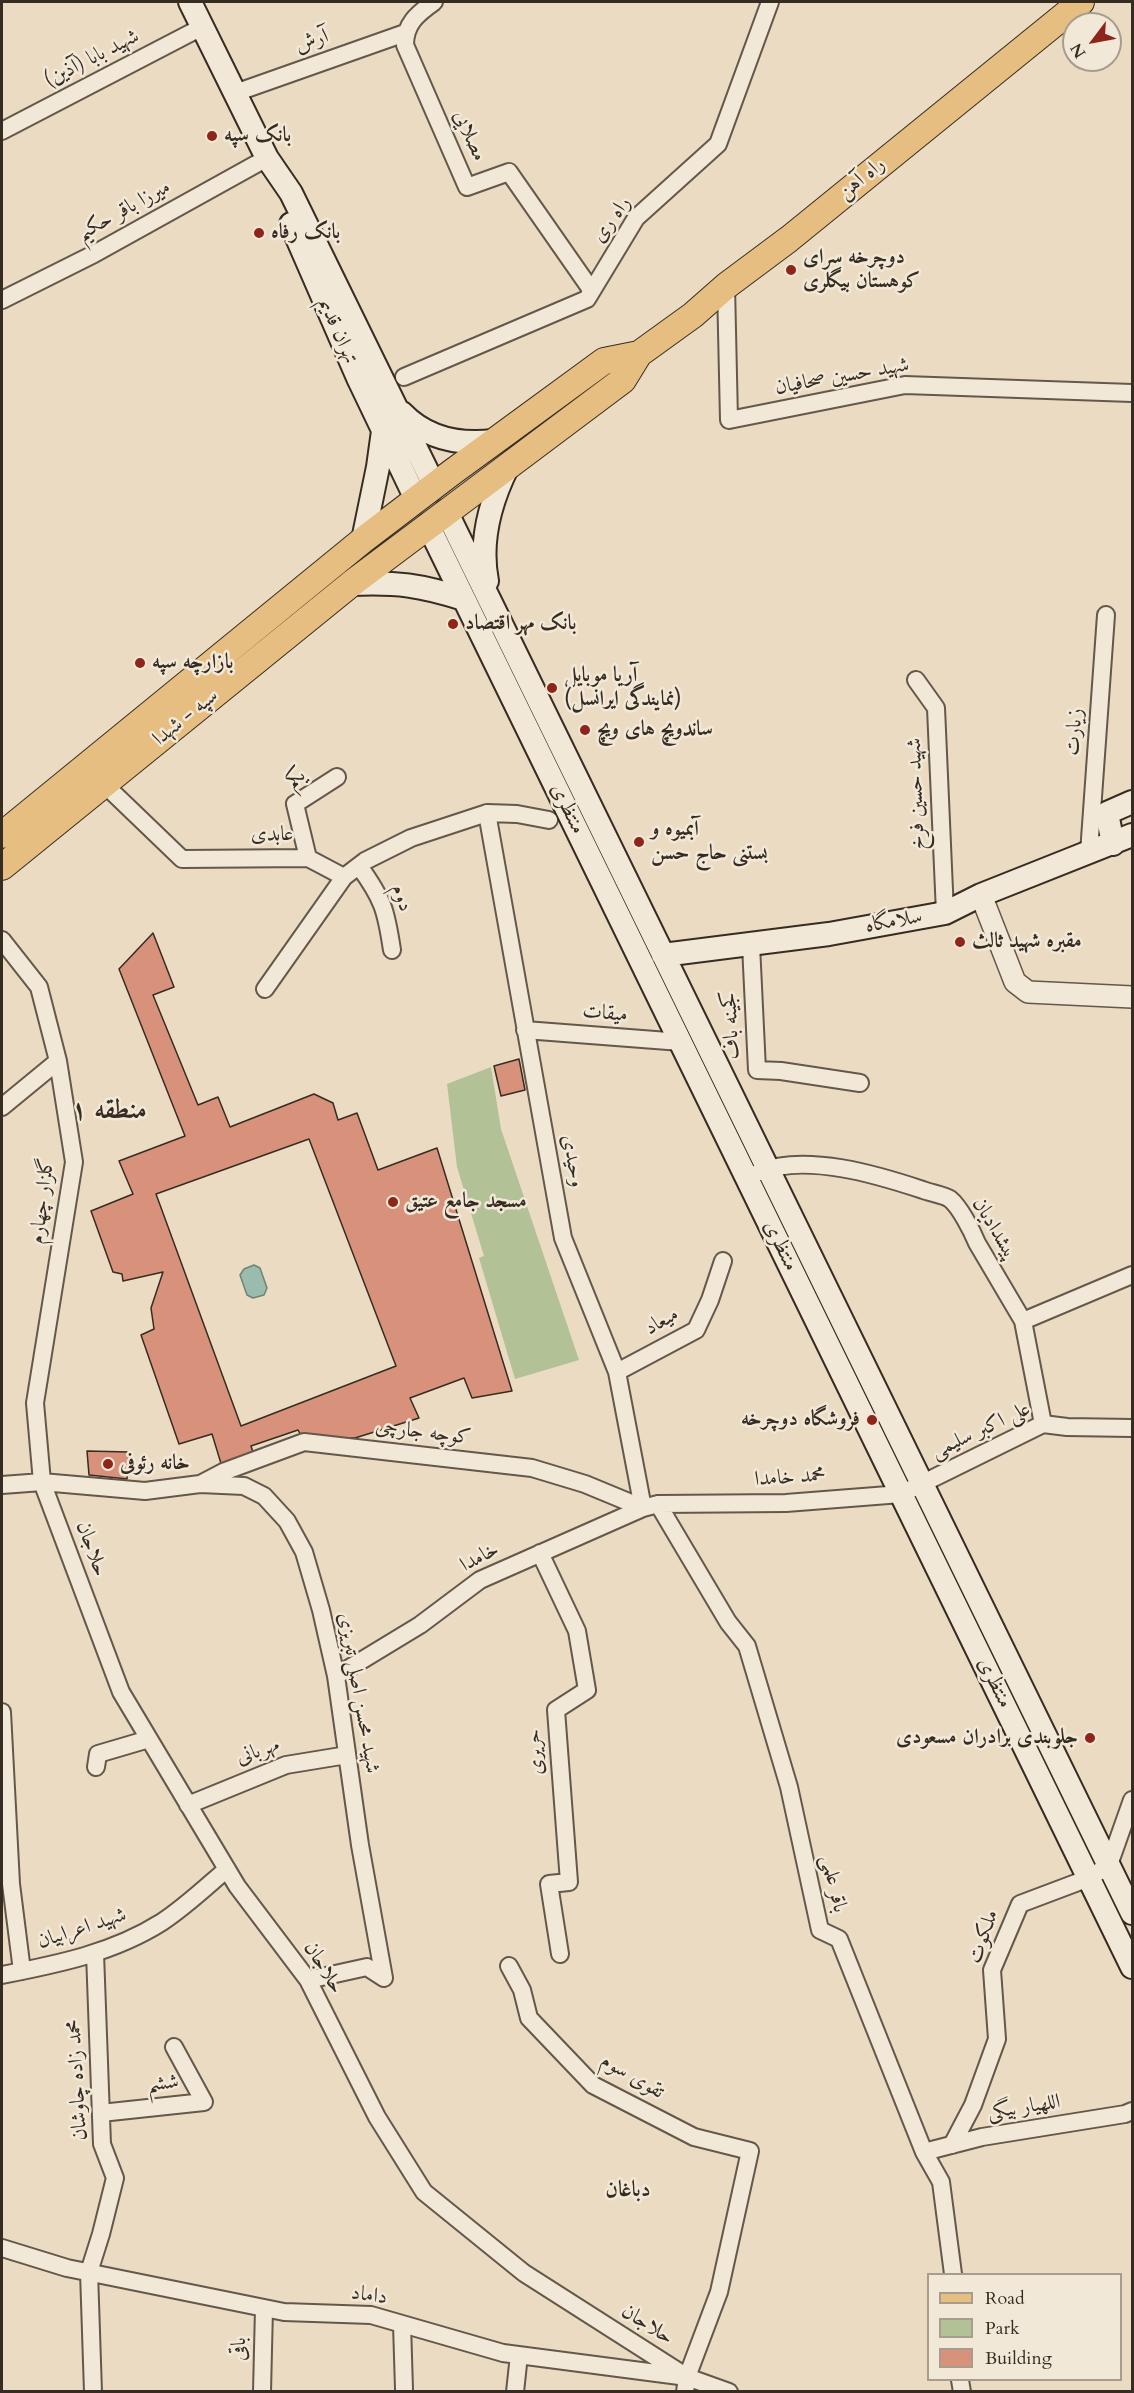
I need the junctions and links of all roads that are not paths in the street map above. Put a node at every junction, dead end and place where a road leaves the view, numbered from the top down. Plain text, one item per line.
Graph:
1 (190, 2) edge
2 (434, 2) edge
3 (770, 2) edge
4 (1081, 2) edge
5 (202, 27) junction
6 (405, 33) junction
7 (235, 93) junction
8 (2, 130) edge
9 (267, 158) junction
10 (726, 286) junction
11 (592, 291) junction
12 (2, 300) edge
13 (639, 354) junction
14 (404, 377) dead end
15 (1132, 393) edge
16 (395, 405) junction
17 (383, 431) junction
18 (494, 441) junction
19 (508, 464) junction
20 (425, 492) junction
21 (437, 518) junction
22 (363, 540) junction
23 (351, 584) junction
24 (464, 599) junction
25 (490, 601) junction
26 (1106, 615) dead end
27 (916, 680) dead end
28 (337, 777) dead end
29 (104, 784) junction
30 (1132, 802) edge
31 (487, 813) junction
32 (549, 820) dead end
33 (2, 835) edge
34 (1123, 839) edge
35 (1089, 854) junction
36 (308, 858) junction
37 (359, 866) junction
38 (2, 867) edge
39 (344, 877) junction
40 (981, 895) junction
41 (945, 913) junction
42 (2, 940) edge
43 (751, 945) junction
44 (392, 950) dead end
45 (663, 955) junction
46 (265, 989) dead end
47 (1132, 997) edge
48 (525, 1030) junction
49 (681, 1042) junction
50 (58, 1061) junction
51 (860, 1083) dead end
52 (2, 1107) edge
53 (768, 1168) junction
54 (747, 1177) junction
55 (723, 1261) dead end
56 (1132, 1275) edge
57 (1023, 1321) junction
58 (617, 1372) junction
59 (1043, 1424) junction
60 (1132, 1428) edge
61 (42, 1482) junction
62 (200, 1484) junction
63 (922, 1484) junction
64 (2, 1485) edge
65 (901, 1494) junction
66 (651, 1506) junction
67 (540, 1553) junction
68 (336, 1676) junction
69 (2, 1712) edge
70 (149, 1739) junction
71 (347, 1755) junction
72 (96, 1767) dead end
73 (1132, 1800) edge
74 (188, 1804) junction
75 (1109, 1865) junction
76 (227, 1869) junction
77 (1089, 1878) junction
78 (1132, 1913) edge
79 (95, 1953) junction
80 (560, 1954) dead end
81 (509, 1966) dead end
82 (1132, 1967) edge
83 (22, 1971) junction
84 (2, 1975) edge
85 (308, 1980) junction
86 (174, 2047) dead end
87 (1132, 2111) edge
88 (101, 2113) junction
89 (952, 2145) junction
90 (924, 2152) junction
91 (2, 2248) edge
92 (89, 2272) junction
93 (953, 2273) edge
94 (264, 2308) junction
95 (402, 2324) junction
96 (519, 2355) junction
97 (686, 2384) edge
98 (404, 2390) dead end
99 (93, 2391) edge
100 (262, 2391) edge
101 (515, 2391) edge
102 (729, 2391) edge

1 - 5 main road, تهران قدیم
2 - 6 street
3 - 11 street, راه ری
4 - 10 main road, راه آهن
5 - 7 main road, تهران قدیم
5 - 8 street, شهید بابا (آذین)
6 - 7 street, آرش
6 - 11 street, مصلایی
7 - 9 main road, تهران قدیم
9 - 12 street, میرزا باقر حکیم
9 - 16 main road, تهران قدیم
9 - 17 main road, تهران قدیم
10 - 13 main road, راه آهن
10 - 15 street, شهید حسین صحافیان
11 - 14 street, راه ری
13 - 18 main road, راه آهن
13 - 19 main road, راه آهن
16 - 18 main road
16 - 20 main road, تهران قدیم
17 - 20 main road, تهران قدیم
17 - 22 main road
18 - 20 main road, راه آهن
19 - 21 main road, راه آهن
19 - 25 main road
20 - 21 main road
20 - 22 main road, سپه - شهدا
21 - 23 main road, سپه - شهدا
21 - 24 main road, منتظری
21 - 25 main road, منتظری
22 - 33 main road, سپه - شهدا
23 - 24 main road
23 - 29 main road, سپه - شهدا
24 - 49 main road, منتظری
25 - 45 main road, منتظری
26 - 35 street, زیارت
27 - 41 street, شهید حسین فرخ
28 - 36 street, یکم
29 - 36 street, عابدی
29 - 38 main road, سپه - شهدا
30 - 34 main road, سلامگاه
31 - 32 street
31 - 37 street
31 - 48 street, وحیدی
34 - 35 main road, سلامگاه
35 - 40 main road, سلامگاه
36 - 39 street, عابدی
37 - 39 street
37 - 44 street, دوم
39 - 46 street
40 - 41 main road, سلامگاه
40 - 47 street
41 - 43 main road, سلامگاه
42 - 50 street, گلزار چهارم
43 - 45 main road, سلامگاه
43 - 51 street, کجینه باف
45 - 53 main road, منتظری
48 - 49 street, میقات
48 - 58 street, وحیدی
49 - 54 main road, منتظری
50 - 52 street
50 - 61 street, گلزار چهارم
53 - 54 street, پیشدادیان
53 - 57 street, پیشدادیان
53 - 63 main road, منتظری
54 - 65 main road, منتظری
55 - 58 street, میعاد
56 - 57 street
57 - 59 street, پیشدادیان
58 - 66 street, وحیدی
59 - 60 street, علی اکبر سلیمی
59 - 63 street, علی اکبر سلیمی
61 - 62 street
61 - 64 street
61 - 70 street, حلاجان
62 - 66 street, کوچه جارچی
62 - 68 street, شهید محسن اصلی تبریزی
63 - 65 street, محمد خامدا
63 - 75 main road, منتظری
65 - 66 street, محمد خامدا
65 - 77 main road, منتظری
66 - 67 street, خامدا
66 - 90 street, باقر علمی
67 - 68 street, خامدا
67 - 80 street, حریری
68 - 71 street, شهید محسن اصلی تبریزی
69 - 83 street
70 - 72 street
70 - 74 street, حلاجان
71 - 74 street, مهربانی
71 - 85 street, شهید محسن اصلی تبریزی
73 - 75 street
74 - 76 street, حلاجان
75 - 77 street, ملکوت
75 - 78 main road, منتظری
76 - 79 street, شهید اعرابیان
76 - 85 street, حلاجان
77 - 82 main road, منتظری
77 - 89 street, ملکوت
79 - 83 street, شهید اعرابیان
79 - 88 street, محمد زاده چاوشان
81 - 97 street, تقوی سوم
83 - 84 street, شهید اعرابیان
85 - 97 street, حلاجان
86 - 88 street, ششم
87 - 89 street, اللهیار بیگی
88 - 92 street, محمد زاده چاوشان
89 - 90 street, اللهیار بیگی
90 - 93 street, باقر علمی
91 - 92 street, داماد
92 - 94 street, داماد
92 - 99 street, محمد زاده چاوشان
94 - 95 street, داماد
94 - 100 street, باقی
95 - 96 street, داماد
95 - 98 street
96 - 97 street, داماد
96 - 101 street
97 - 102 street, داماد

